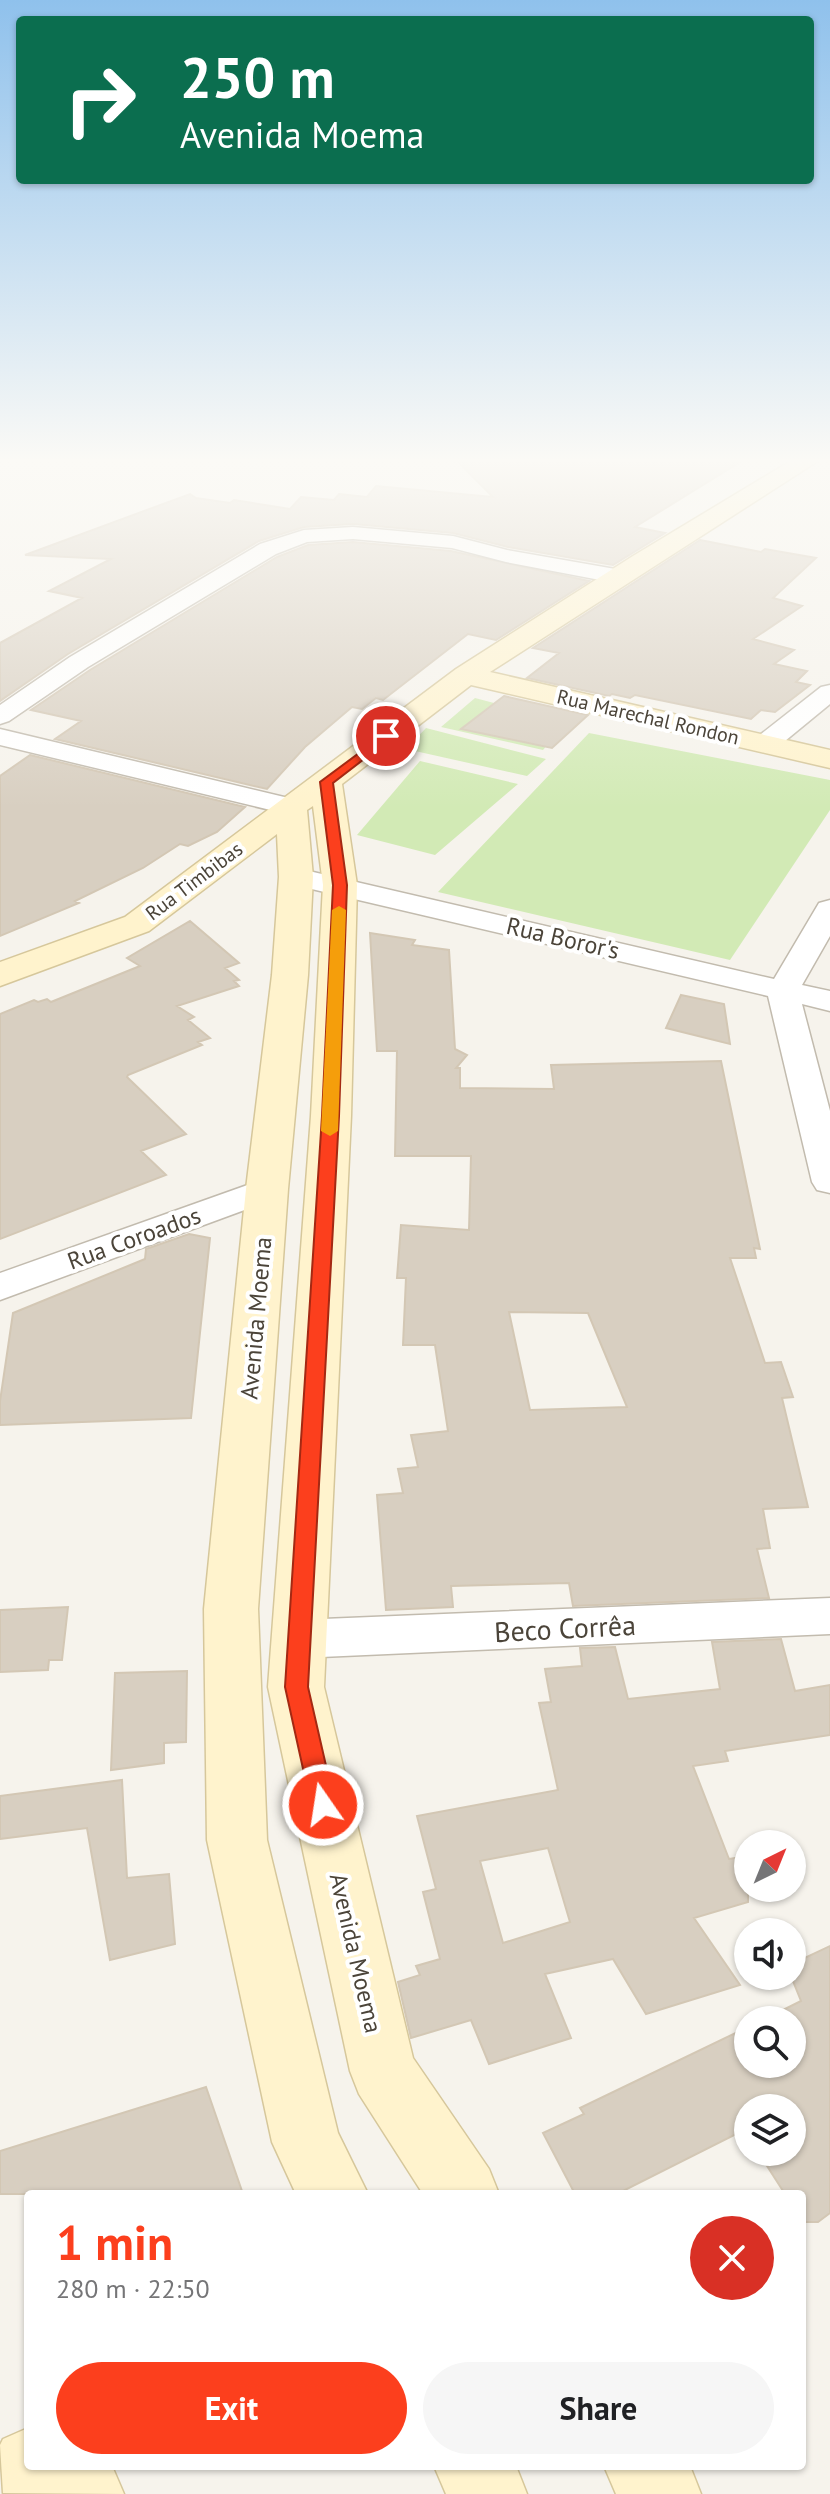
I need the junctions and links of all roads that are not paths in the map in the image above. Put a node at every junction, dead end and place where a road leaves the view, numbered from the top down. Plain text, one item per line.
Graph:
1 (224, 575) edge
2 (621, 575) edge
3 (466, 675) junction
4 (830, 692) edge
5 (0, 716) edge
6 (0, 737) edge
7 (765, 744) junction
8 (830, 759) edge
9 (309, 794) junction
10 (318, 881) junction
11 (830, 909) edge
12 (0, 975) edge
13 (783, 991) junction
14 (830, 1001) edge
15 (830, 1182) edge
16 (267, 1189) junction
17 (0, 1287) edge
18 (830, 1616) edge
19 (299, 1639) junction
20 (331, 2190) edge
21 (461, 2190) edge
22 (0, 2451) edge
23 (24, 2463) edge
24 (37, 2470) edge
25 (475, 2470) edge
26 (646, 2470) edge
27 (85, 2494) edge
28 (488, 2494) edge
29 (662, 2494) edge

1 - 5 street
2 - 3 street
3 - 7 street, Rua Marechal Rondon
3 - 9 street
4 - 7 street
6 - 9 street
7 - 8 street, Rua Marechal Rondon
9 - 10 street, Avenida Moema
9 - 12 street, Rua Timbibas
10 - 13 street, Rua Boror's
10 - 16 street, Avenida Moema
10 - 19 street, Avenida Moema
11 - 13 street
13 - 14 street, Rua Boror's
13 - 15 street
16 - 17 street, Rua Coroados
16 - 20 street, Avenida Moema
18 - 19 street, Beco Corrêa
19 - 21 street, Avenida Moema
22 - 23 street
24 - 27 street
25 - 28 street
26 - 29 street

